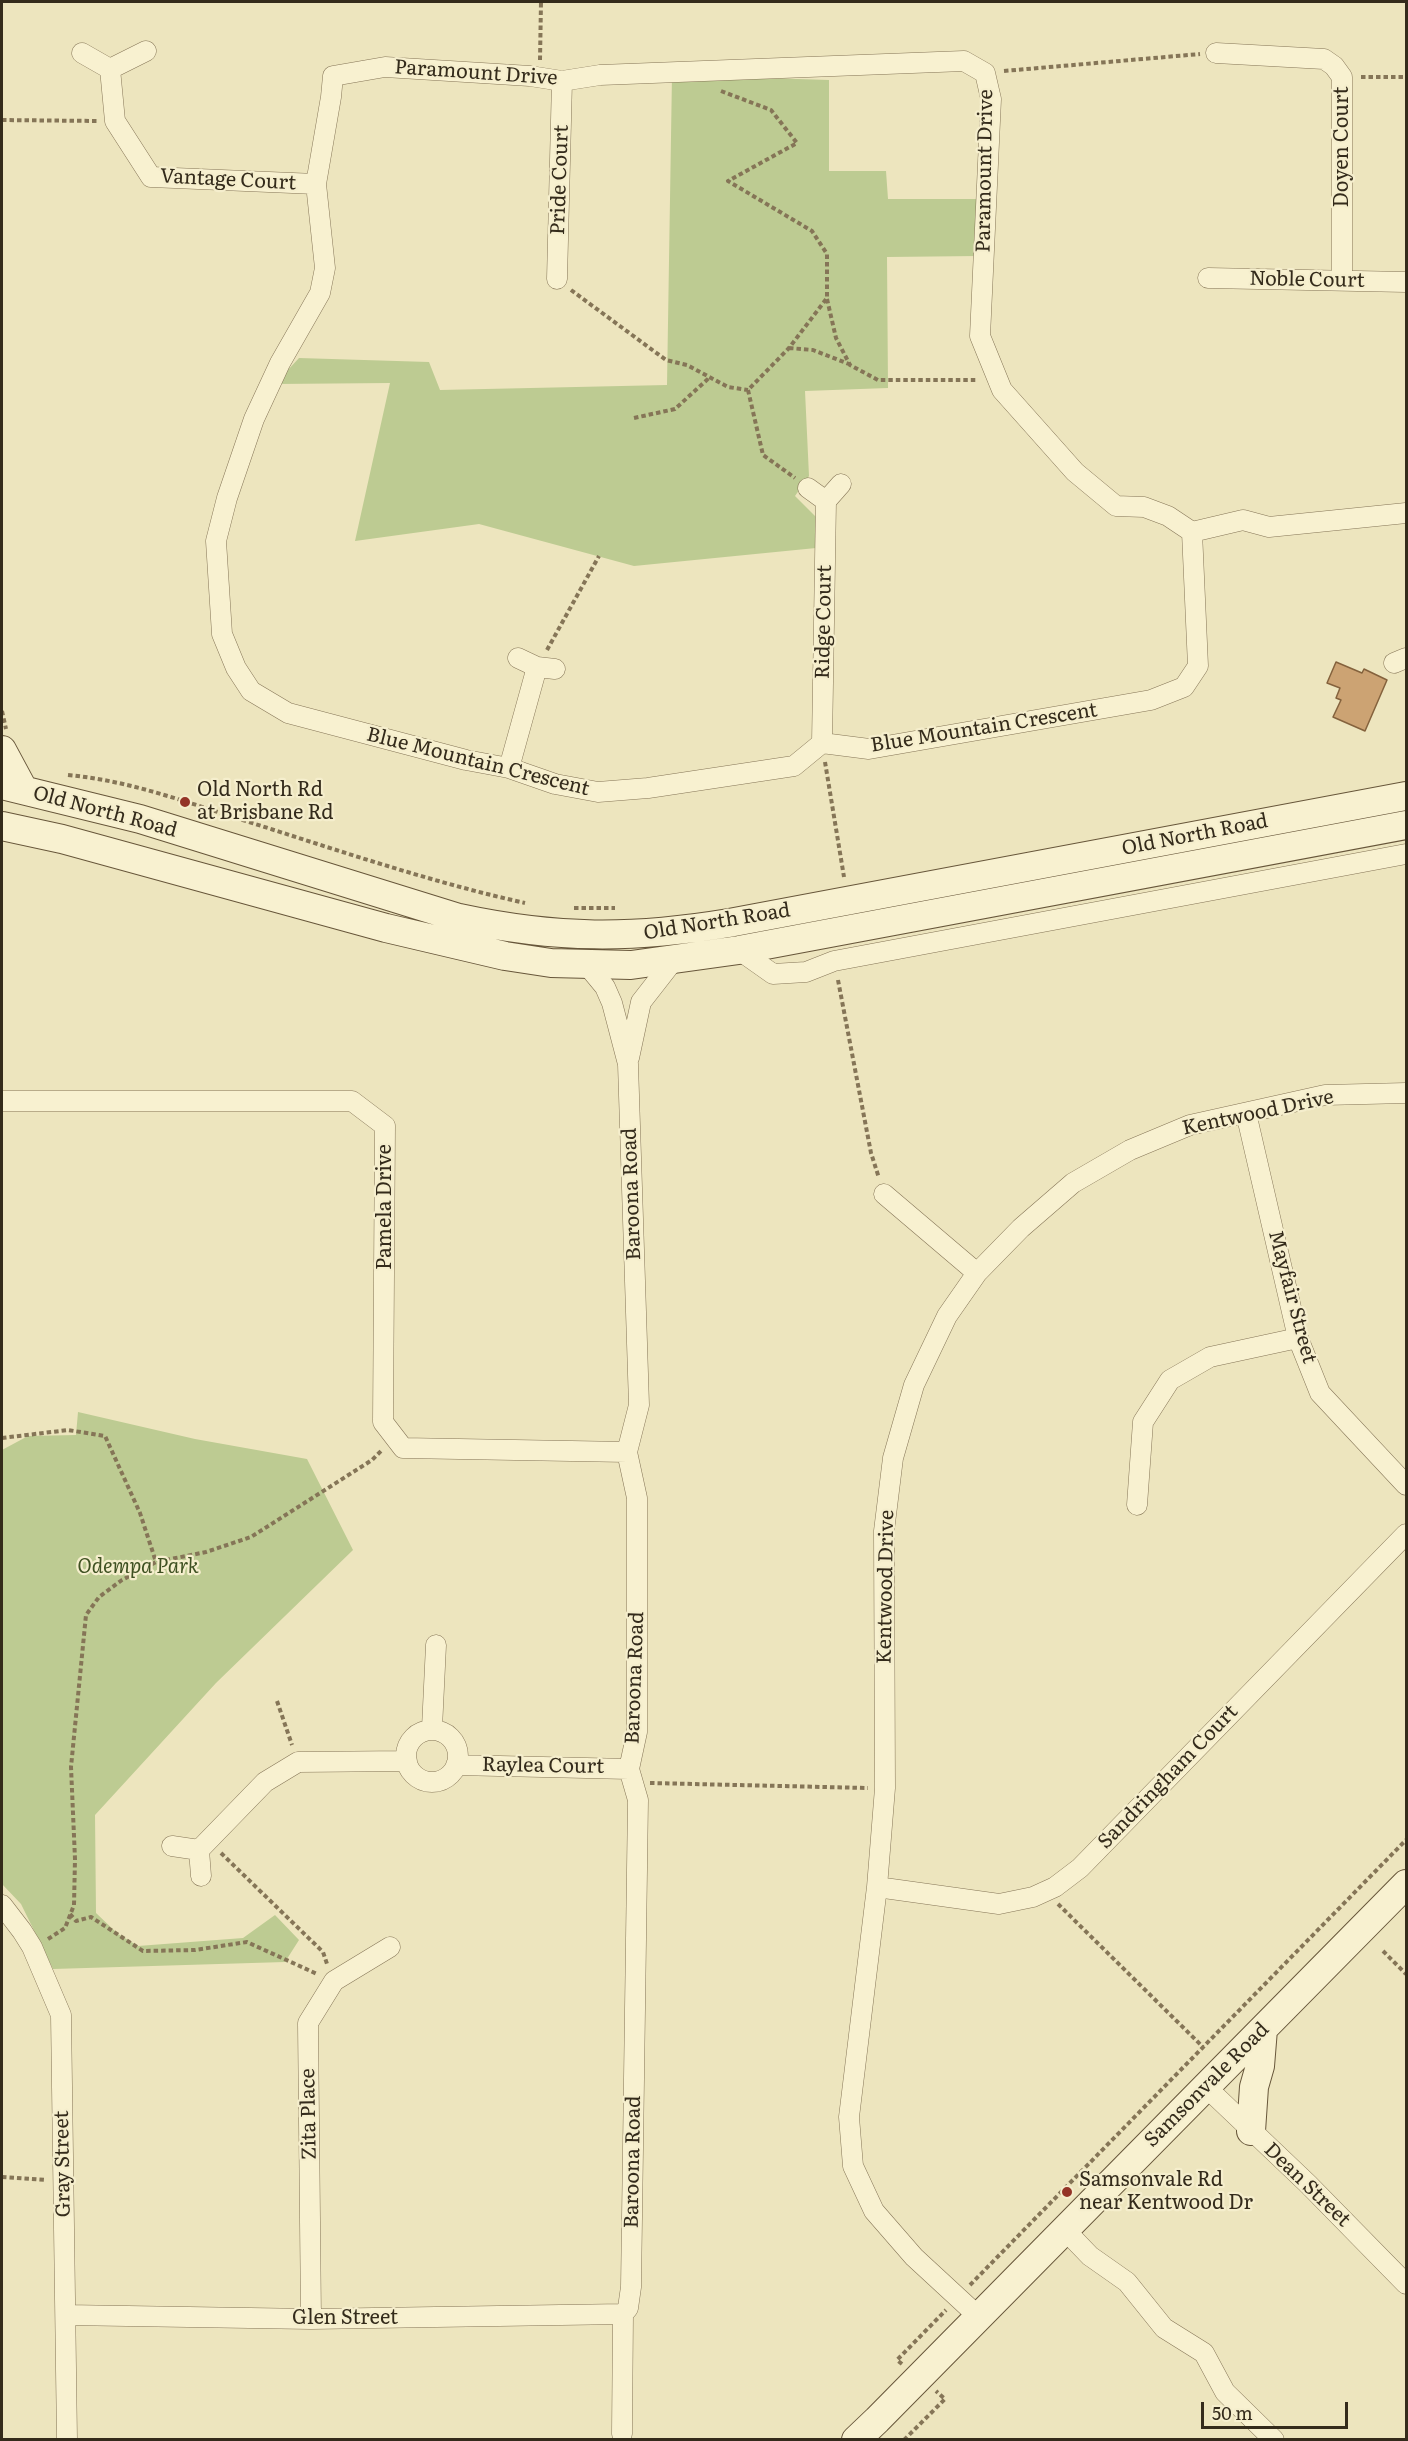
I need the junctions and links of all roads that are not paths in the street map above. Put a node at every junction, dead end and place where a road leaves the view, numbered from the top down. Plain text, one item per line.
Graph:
1 (146, 51) dead end
2 (82, 53) dead end
3 (1215, 53) road end
4 (110, 69) junction
5 (562, 81) junction
6 (316, 184) junction
7 (1208, 278) dead end
8 (557, 279) road end
9 (1342, 279) junction
10 (1407, 282) edge
11 (841, 484) dead end
12 (808, 488) road end
13 (826, 501) junction
14 (1407, 513) edge
15 (1192, 532) junction
16 (518, 658) dead end
17 (822, 743) junction
18 (2, 750) edge
19 (509, 768) junction
20 (12, 787) edge
21 (1407, 796) edge
22 (1407, 825) edge
23 (2, 826) edge
24 (1407, 854) edge
25 (739, 950) junction
26 (673, 961) junction
27 (586, 964) junction
28 (628, 1064) junction
29 (1407, 1093) edge
30 (2, 1101) edge
31 (1246, 1113) junction
32 (884, 1194) road end
33 (977, 1274) junction
34 (1298, 1338) junction
35 (627, 1452) junction
36 (1407, 1485) edge
37 (1137, 1505) dead end
38 (1407, 1534) edge
39 (436, 1645) dead end
40 (432, 1728) junction
41 (407, 1761) junction
42 (456, 1765) junction
43 (632, 1776) junction
44 (203, 1845) junction
45 (172, 1846) dead end
46 (201, 1876) dead end
47 (1407, 1884) edge
48 (877, 1887) junction
49 (2, 1905) edge
50 (390, 1947) dead end
51 (1263, 2030) junction
52 (1206, 2087) junction
53 (1251, 2131) junction
54 (1065, 2230) junction
55 (1407, 2284) edge
56 (623, 2314) junction
57 (66, 2315) junction
58 (979, 2318) junction
59 (311, 2319) junction
60 (622, 2434) dead end
61 (67, 2439) edge
62 (856, 2439) edge
63 (1274, 2439) edge

1 - 4 street
2 - 4 street
3 - 9 street, Doyen Court
4 - 6 street, Vantage Court
5 - 6 street, Paramount Drive
5 - 8 street, Pride Court
5 - 15 street, Paramount Drive
6 - 19 street, Blue Mountain Crescent
7 - 9 street, Noble Court
9 - 10 street, Noble Court
11 - 13 street
12 - 13 street
13 - 17 street, Ridge Court
14 - 15 street
15 - 17 street, Blue Mountain Crescent
16 - 19 street
17 - 19 street, Blue Mountain Crescent
18 - 20 main road
20 - 21 main road, Old North Road
22 - 25 main road, Old North Road
23 - 27 main road, Old North Road
24 - 25 street, Old North Road
25 - 26 main road, Old North Road
26 - 27 main road, Old North Road
26 - 28 street, Baroona Road
27 - 28 street, Baroona Road
28 - 35 street, Baroona Road
29 - 31 street, Kentwood Drive
30 - 35 street, Pamela Drive
31 - 33 street, Kentwood Drive
31 - 34 street, Mayfair Street
32 - 33 street
33 - 48 street, Kentwood Drive
34 - 36 street, Mayfair Street
34 - 37 street
35 - 43 street, Baroona Road
38 - 48 street, Sandringham Court
39 - 40 street
40 - 41 street
40 - 42 street, Raylea Court
41 - 42 street, Raylea Court
41 - 44 street
42 - 43 street, Raylea Court
43 - 56 street, Baroona Road
44 - 45 street
44 - 46 street
47 - 51 main road, Samsonvale Road
48 - 58 street, Kentwood Drive
49 - 57 street, Gray Street
50 - 59 street, Zita Place
51 - 52 main road, Samsonvale Road
51 - 53 main road
52 - 53 street, Dean Street
52 - 54 main road, Samsonvale Road
53 - 55 street, Dean Street
54 - 58 main road, Samsonvale Road
54 - 63 street
56 - 59 street, Glen Street
56 - 60 street, Baroona Road
57 - 59 street, Glen Street
57 - 61 street, Gray Street
58 - 62 main road, Samsonvale Road

